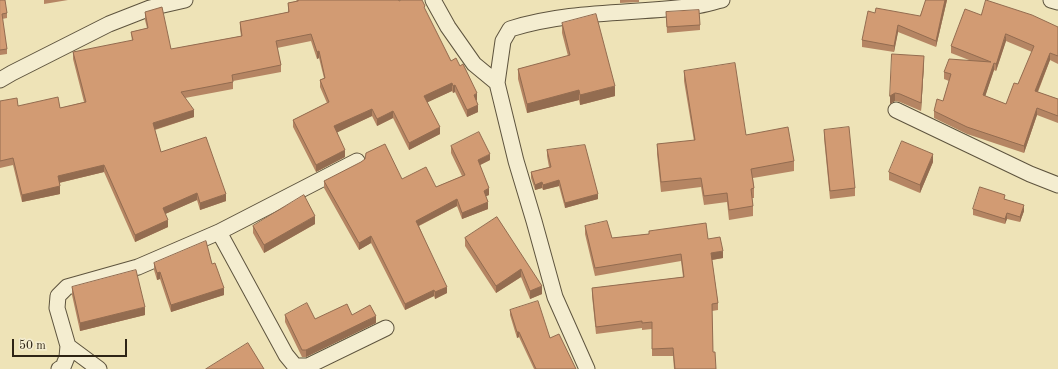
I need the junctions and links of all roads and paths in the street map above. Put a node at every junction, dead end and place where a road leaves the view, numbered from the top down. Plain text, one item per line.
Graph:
1 (185, 0) edge
2 (433, 0) edge
3 (722, 0) edge
4 (1051, 0) edge
5 (1058, 2) edge
6 (0, 80) edge
7 (497, 83) junction
8 (896, 110) dead end
9 (357, 161) dead end
10 (1058, 185) edge
11 (219, 232) junction
12 (386, 328) dead end
13 (68, 346) junction
14 (59, 369) edge
15 (99, 369) edge
16 (587, 369) edge

1 - 6 street
2 - 7 street
3 - 7 street
4 - 5 street
7 - 16 street
8 - 10 street
9 - 11 street
11 - 12 street
11 - 13 street
13 - 14 street
13 - 15 street

